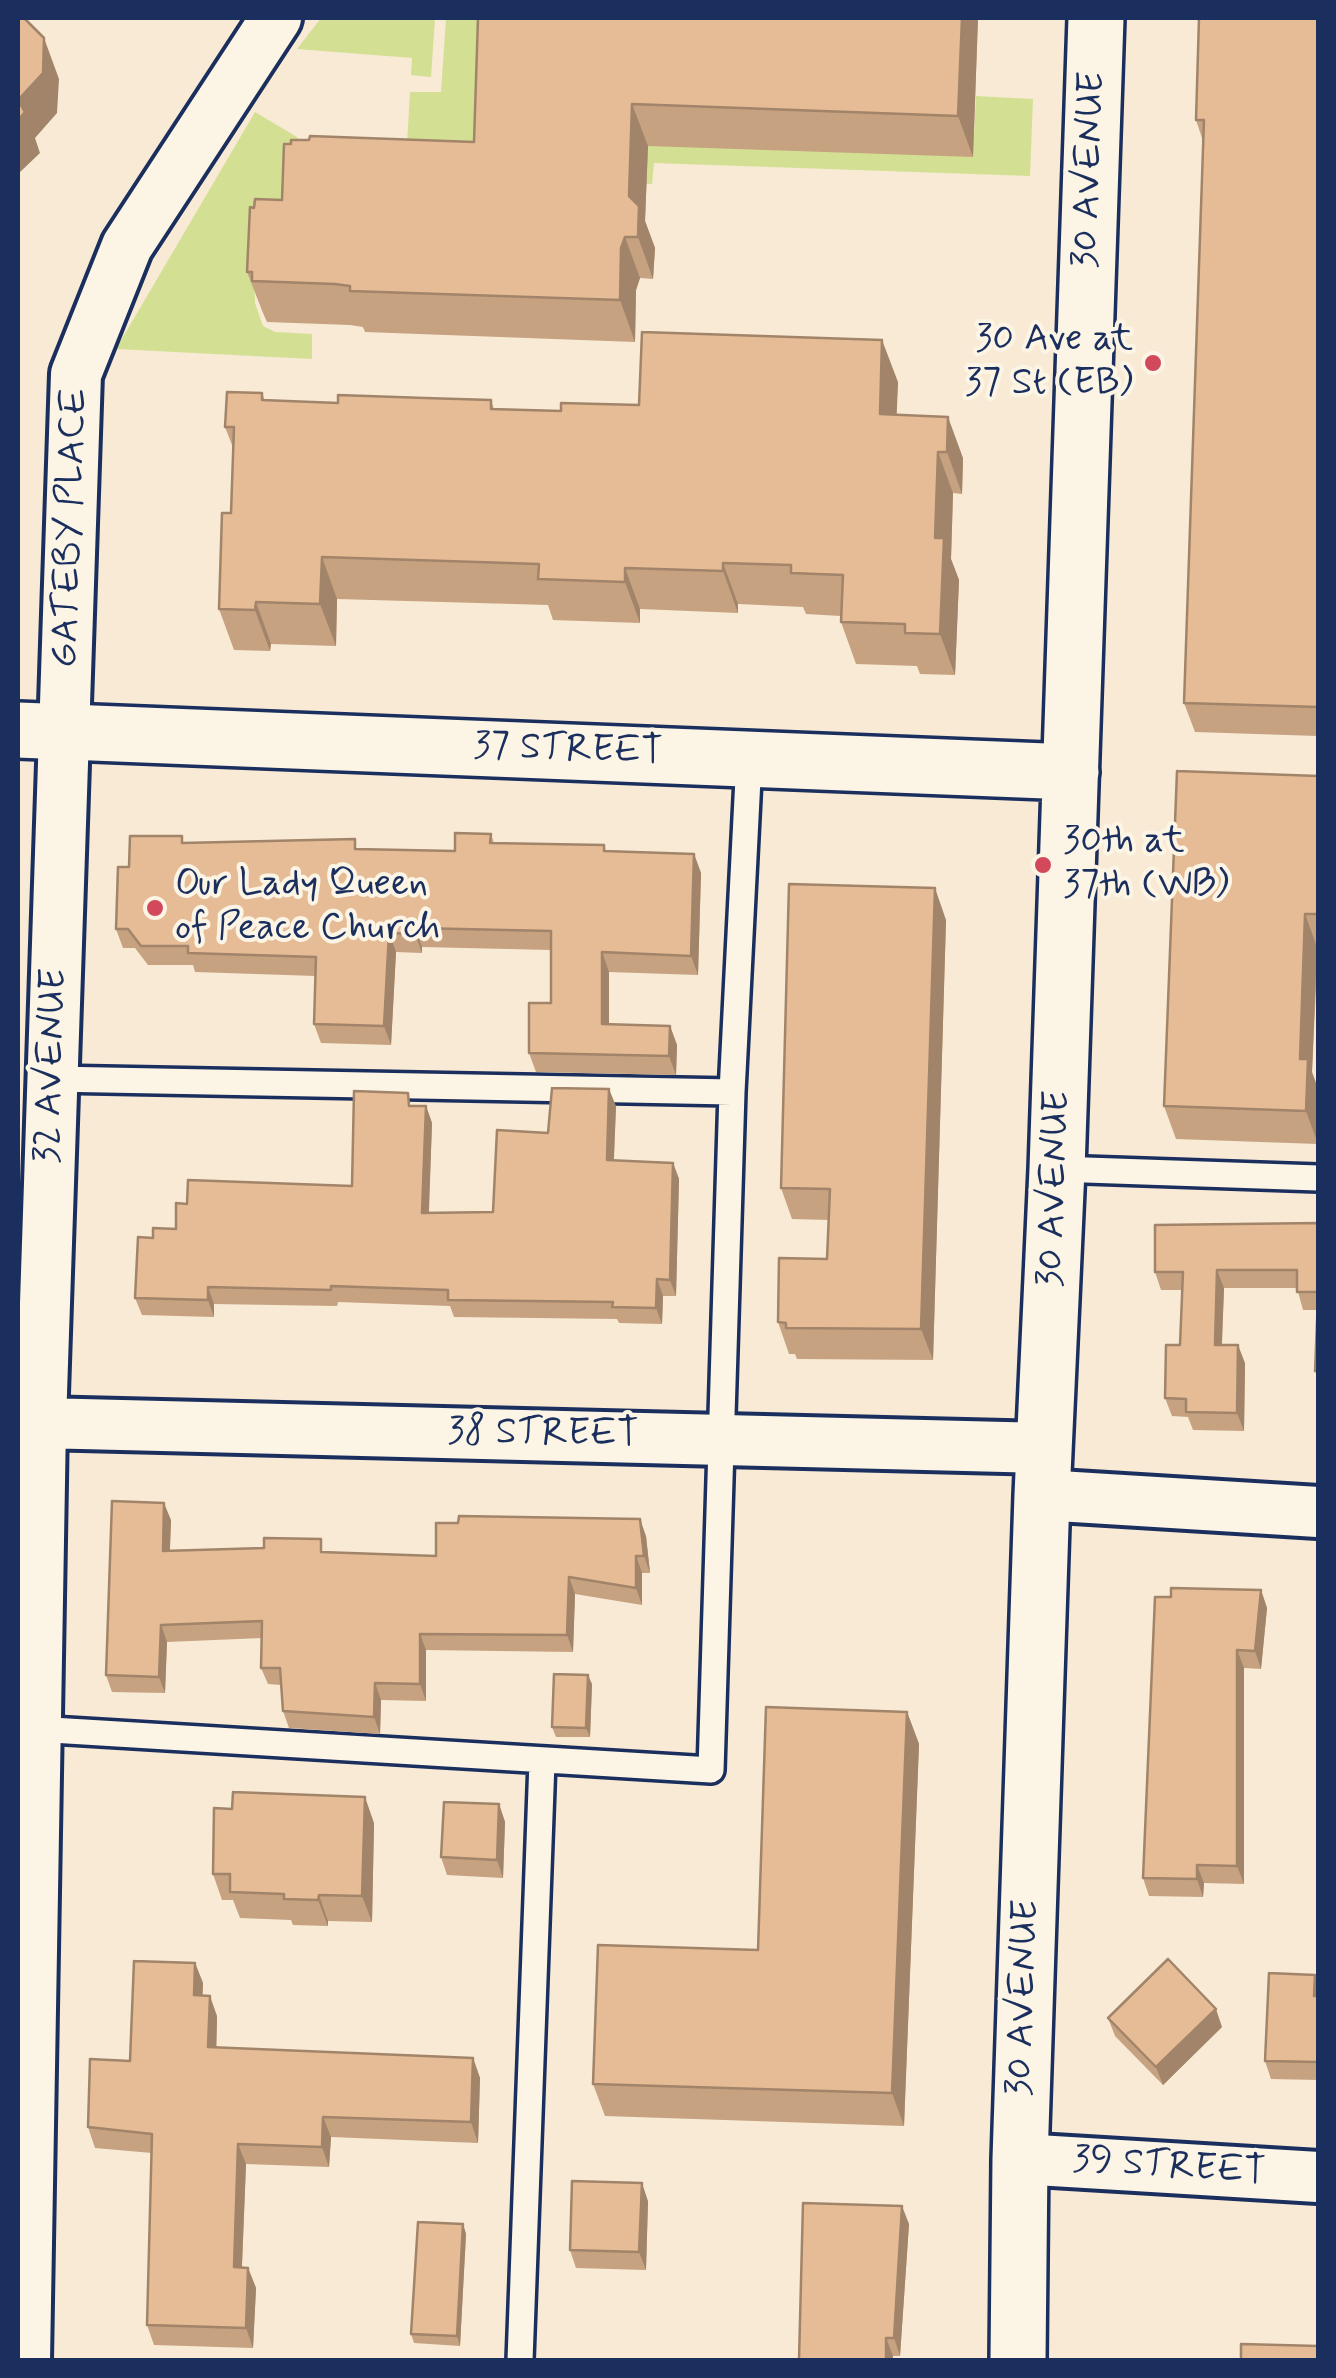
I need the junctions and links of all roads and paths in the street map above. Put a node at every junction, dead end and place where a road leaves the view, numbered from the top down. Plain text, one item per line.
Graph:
1 (276, 18) edge
2 (1096, 18) edge
3 (41, 731) edge
4 (748, 759) junction
5 (1071, 772) junction
6 (53, 1078) junction
7 (732, 1092) junction
8 (1058, 1169) junction
9 (1318, 1178) edge
10 (41, 1423) junction
11 (721, 1440) junction
12 (1043, 1472) junction
13 (1318, 1512) edge
14 (35, 1728) junction
15 (542, 1761) junction
16 (1020, 2158) junction
17 (1318, 2177) edge
18 (25, 2360) edge
19 (520, 2360) edge
20 (1018, 2360) edge

1 - 3 street, GATEBY PLACE
2 - 5 street, 30 AVENUE
3 - 4 street, 37 STREET
3 - 6 street, 32 AVENUE
4 - 5 street, 37 STREET
4 - 7 lane
5 - 8 street, 30 AVENUE
6 - 7 lane
6 - 10 street, 32 AVENUE
7 - 11 lane
8 - 9 lane
8 - 12 street, 30 AVENUE
10 - 11 street, 38 STREET
10 - 14 street, 32 AVENUE
11 - 12 street, 38 STREET
11 - 15 lane
12 - 13 street, 38 STREET
12 - 16 street, 30 AVENUE
14 - 15 lane
14 - 18 street, 32 AVENUE
15 - 19 lane
16 - 17 street, 39 STREET
16 - 20 street, 30 AVENUE

